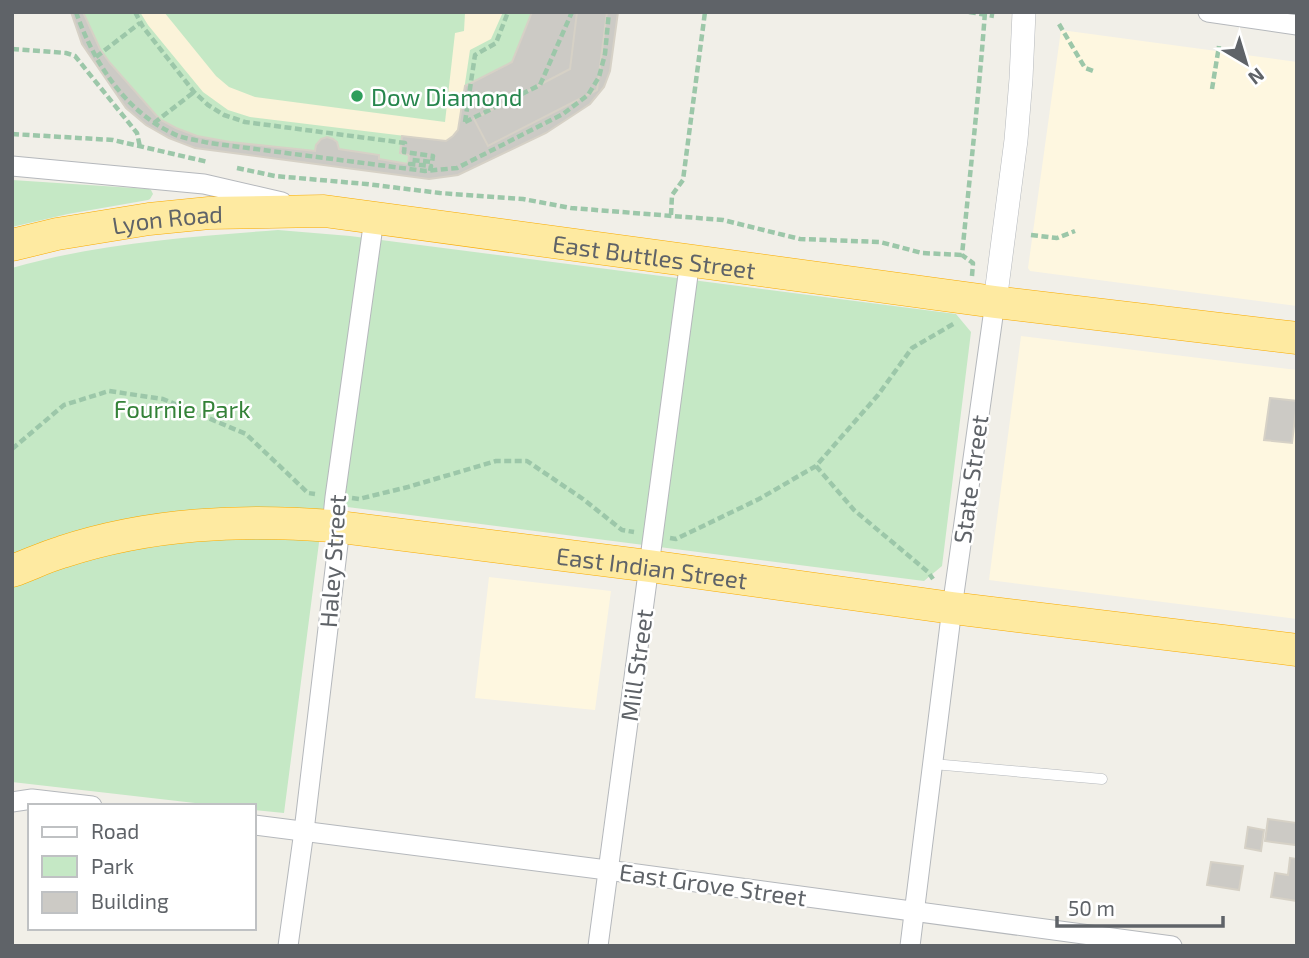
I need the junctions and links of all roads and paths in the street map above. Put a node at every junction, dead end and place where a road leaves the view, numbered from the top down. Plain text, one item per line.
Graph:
1 (76, 12) edge
2 (135, 12) edge
3 (508, 12) edge
4 (572, 12) edge
5 (609, 12) edge
6 (705, 12) edge
7 (970, 12) edge
8 (1024, 12) edge
9 (1208, 12) edge
10 (985, 13) edge
11 (994, 16) dead end
12 (140, 23) junction
13 (1059, 24) dead end
14 (1297, 25) edge
15 (1219, 46) dead end
16 (12, 49) edge
17 (96, 57) junction
18 (1096, 72) dead end
19 (1212, 89) dead end
20 (194, 92) junction
21 (154, 123) junction
22 (12, 134) edge
23 (140, 146) junction
24 (214, 163) dead end
25 (12, 166) edge
26 (226, 166) dead end
27 (430, 171) junction
28 (324, 211) junction
29 (671, 215) junction
30 (374, 219) junction
31 (1074, 231) dead end
32 (1031, 235) dead end
33 (12, 245) edge
34 (962, 256) junction
35 (690, 260) junction
36 (982, 300) junction
37 (1297, 338) edge
38 (12, 449) edge
39 (816, 466) junction
40 (334, 512) junction
41 (651, 551) junction
42 (12, 571) edge
43 (952, 608) junction
44 (1297, 650) edge
45 (933, 764) junction
46 (1102, 779) dead end
47 (12, 802) edge
48 (75, 804) edge
49 (256, 825) edge
50 (304, 831) junction
51 (607, 870) junction
52 (914, 911) junction
53 (288, 946) edge
54 (598, 946) edge
55 (910, 946) edge
56 (1172, 946) edge

1 - 17 path
2 - 12 path
3 - 4 path
5 - 27 path
6 - 29 path
7 - 10 path
8 - 36 street, State Street
9 - 14 street
10 - 11 path
10 - 34 path
12 - 17 path
12 - 20 path
13 - 18 path
15 - 19 path
16 - 23 path
17 - 21 path
20 - 21 path
20 - 27 path
21 - 27 path
22 - 23 path
23 - 24 path
25 - 28 street, East Buttles Street
26 - 29 path
28 - 30 highway, East Buttles Street
28 - 33 highway, Lyon Road
29 - 34 path
30 - 35 highway, East Buttles Street
30 - 40 street, Haley Street
31 - 32 path
34 - 36 path
35 - 36 highway, East Buttles Street
35 - 41 street, Mill Street
36 - 37 highway, East Buttles Street
36 - 39 path
36 - 43 street, State Street
38 - 40 path
39 - 41 path
39 - 43 path
40 - 41 highway, East Indian Street
40 - 41 path
40 - 42 highway, East Indian Street
40 - 50 street, Haley Street
41 - 43 highway, East Indian Street
41 - 51 street, Mill Street
43 - 44 highway, East Indian Street
43 - 45 street, State Street
45 - 46 lane
45 - 52 street, State Street
47 - 48 street
49 - 50 street, East Grove Street
50 - 51 street, East Grove Street
50 - 53 street, Haley Street
51 - 52 street, East Grove Street
51 - 54 street, Mill Street
52 - 55 street, State Street
52 - 56 street, East Grove Street

